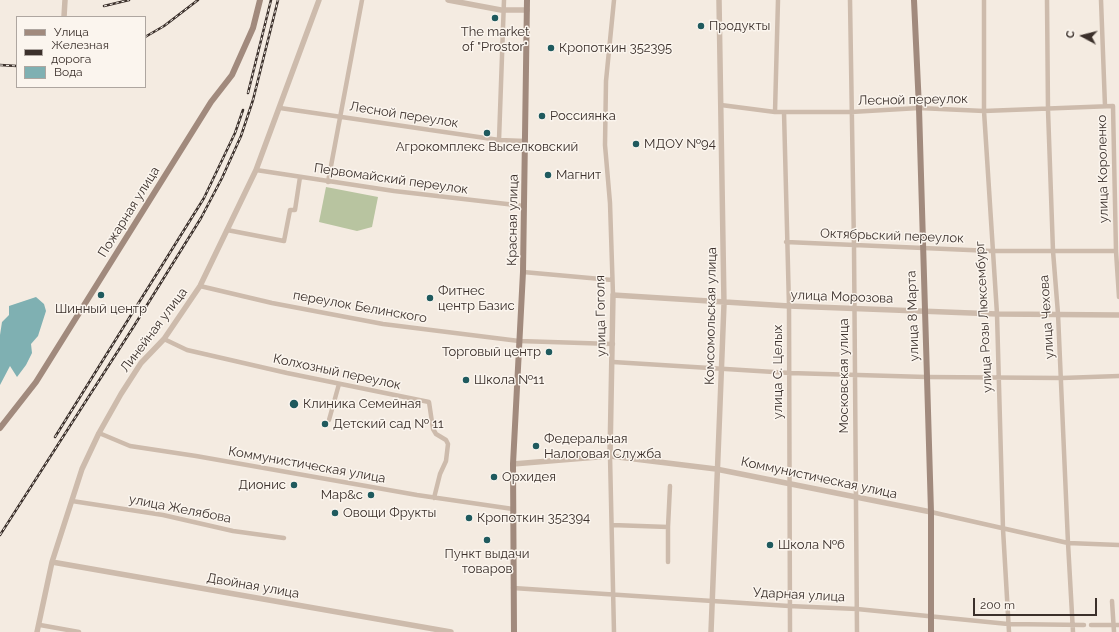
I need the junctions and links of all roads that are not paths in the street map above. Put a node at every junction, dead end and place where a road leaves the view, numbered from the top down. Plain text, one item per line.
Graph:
1 (65, 0) edge
2 (260, 0) edge
3 (319, 0) edge
4 (362, 0) edge
5 (448, 0) edge
6 (504, 0) edge
7 (527, 0) edge
8 (614, 0) edge
9 (719, 0) edge
10 (778, 0) edge
11 (850, 0) edge
12 (914, 0) edge
13 (984, 0) edge
14 (1047, 0) edge
15 (1101, 0) edge
16 (527, 10) junction
17 (504, 11) junction
18 (64, 16) edge
19 (721, 105) junction
20 (1105, 106) junction
21 (1113, 106) junction
22 (1119, 106) edge
23 (280, 108) junction
24 (919, 108) junction
25 (1048, 110) junction
26 (984, 111) junction
27 (775, 112) junction
28 (784, 112) junction
29 (852, 112) junction
30 (339, 116) junction
31 (499, 140) junction
32 (526, 141) junction
33 (256, 170) junction
34 (300, 177) junction
35 (328, 182) junction
36 (524, 206) junction
37 (228, 230) junction
38 (786, 242) junction
39 (854, 246) junction
40 (922, 248) junction
41 (992, 251) junction
42 (1053, 251) junction
43 (1116, 251) junction
44 (523, 272) junction
45 (612, 280) junction
46 (200, 286) junction
47 (613, 295) junction
48 (1119, 297) edge
49 (724, 304) junction
50 (789, 306) junction
51 (855, 309) junction
52 (924, 311) junction
53 (997, 314) junction
54 (1058, 314) junction
55 (1119, 314) edge
56 (164, 339) junction
57 (519, 341) junction
58 (613, 344) junction
59 (613, 362) junction
60 (722, 369) junction
61 (790, 373) junction
62 (854, 375) junction
63 (1119, 376) edge
64 (926, 377) junction
65 (998, 378) junction
66 (1062, 378) junction
67 (339, 384) junction
68 (329, 420) dead end
69 (0, 428) edge
70 (99, 433) junction
71 (610, 456) junction
72 (513, 464) junction
73 (716, 468) junction
74 (790, 483) junction
75 (670, 486) dead end
76 (856, 497) junction
77 (434, 498) junction
78 (72, 501) junction
79 (513, 509) junction
80 (931, 512) junction
81 (612, 525) junction
82 (668, 527) junction
83 (1003, 529) junction
84 (284, 538) dead end
85 (1068, 543) junction
86 (1119, 545) edge
87 (52, 562) junction
88 (668, 562) dead end
89 (513, 588) junction
90 (614, 595) junction
91 (711, 601) junction
92 (1112, 601) dead end
93 (789, 606) junction
94 (857, 609) junction
95 (931, 618) junction
96 (40, 624) junction
97 (1008, 624) junction
98 (1073, 625) junction
99 (1084, 625) dead end
100 (1091, 625) dead end
101 (1116, 625) edge
102 (37, 632) edge
103 (79, 632) edge
104 (451, 632) edge
105 (514, 632) edge
106 (614, 632) edge
107 (711, 632) edge
108 (790, 632) edge
109 (857, 632) edge
110 (931, 632) edge
111 (1009, 632) edge
112 (1073, 632) edge
113 (1114, 632) edge

1 - 18 street
2 - 69 main road, Пожарная улица
3 - 23 street, Линейная улица
4 - 30 street
5 - 17 street
6 - 17 street
7 - 16 main road, Красная улица
8 - 45 street, улица Гоголя
9 - 19 street, Комсомольская улица
10 - 27 street
11 - 29 street, Московская улица
12 - 24 main road, улица 8 Марта
13 - 26 street, улица Розы Люксембург
14 - 25 street, улица Чехова
15 - 20 street, улица Короленко
16 - 17 street
16 - 32 main road, Красная улица
17 - 31 street
19 - 27 street, Лесной переулок
19 - 49 street, Комсомольская улица
20 - 21 street, улица Короленко
20 - 25 street, Лесной переулок
21 - 22 street
21 - 43 street, улица Короленко
23 - 30 street, Лесной переулок
23 - 33 street, Линейная улица
24 - 26 street, Лесной переулок
24 - 29 street, Лесной переулок
24 - 40 main road, улица 8 Марта
25 - 26 street, Лесной переулок
25 - 42 street, улица Чехова
26 - 41 street, улица Розы Люксембург
27 - 28 street, Лесной переулок
28 - 29 street, Лесной переулок
28 - 38 street, улица С. Целых
29 - 39 street, Московская улица
30 - 31 street, Лесной переулок
30 - 35 street
31 - 32 street, Лесной переулок
32 - 36 main road, Красная улица
33 - 34 street, Первомайский переулок
33 - 37 street, Линейная улица
34 - 35 street, Первомайский переулок
34 - 37 street
35 - 36 street, Первомайский переулок
36 - 44 main road, Красная улица
37 - 46 street, Линейная улица
38 - 39 street, Октябрьский переулок
38 - 50 street, улица С. Целых
39 - 40 street, Октябрьский переулок
39 - 51 street, Московская улица
40 - 41 street, Октябрьский переулок
40 - 52 main road, улица 8 Марта
41 - 42 street, Октябрьский переулок
41 - 53 street, улица Розы Люксембург
42 - 43 street, Октябрьский переулок
42 - 54 street, улица Чехова
43 - 48 street, улица Короленко
44 - 45 street
44 - 57 main road, Красная улица
45 - 47 street, улица Гоголя
46 - 56 street, Линейная улица
46 - 57 street, переулок Белинского
47 - 49 street, улица Морозова
47 - 58 street, улица Гоголя
49 - 50 street, улица Морозова
49 - 60 street, Комсомольская улица
50 - 51 street, улица Морозова
50 - 61 street, улица С. Целых
51 - 52 street, улица Морозова
51 - 62 street, Московская улица
52 - 53 street, улица Морозова
52 - 64 main road, улица 8 Марта
53 - 54 street, улица Морозова
53 - 65 street, улица Розы Люксембург
54 - 55 street, улица Морозова
54 - 66 street, улица Чехова
56 - 67 street, Колхозный переулок
56 - 70 street, Линейная улица
57 - 58 street, переулок Белинского
57 - 72 main road, Красная улица
58 - 59 street, улица Гоголя
59 - 60 street
59 - 71 street, улица Гоголя
60 - 61 street
60 - 73 street, Комсомольская улица
61 - 62 street
61 - 74 street, улица С. Целых
62 - 64 street
62 - 76 street, Московская улица
63 - 66 street
64 - 65 street
64 - 80 main road, улица 8 Марта
65 - 66 street
65 - 83 street, улица Розы Люксембург
66 - 85 street, улица Чехова
67 - 68 street
67 - 77 street, Колхозный переулок
70 - 77 street, Коммунистическая улица
70 - 78 street, Линейная улица
71 - 72 street, Коммунистическая улица
71 - 73 street, Коммунистическая улица
71 - 81 street, улица Гоголя
72 - 79 main road, Красная улица
73 - 74 street, Коммунистическая улица
73 - 91 street, Комсомольская улица
74 - 76 street, Коммунистическая улица
74 - 93 street, улица С. Целых
75 - 82 street
76 - 80 street, Коммунистическая улица
76 - 94 street, Московская улица
77 - 79 street, Коммунистическая улица
78 - 84 street, улица Желябова
78 - 87 street, Линейная улица
79 - 89 main road, Красная улица
80 - 83 street, Коммунистическая улица
80 - 95 main road, улица 8 Марта
81 - 82 street
81 - 90 street, улица Гоголя
82 - 88 street
83 - 85 street, Коммунистическая улица
83 - 97 street, улица Розы Люксембург
85 - 86 street, Коммунистическая улица
85 - 98 street, улица Чехова
87 - 96 street, Линейная улица
87 - 104 street, Двойная улица
89 - 90 street, Ударная улица
89 - 105 main road, Красная улица
90 - 91 street, Ударная улица
90 - 106 street, улица Гоголя
91 - 93 street, Ударная улица
91 - 107 street, Комсомольская улица
92 - 101 street
93 - 94 street, Ударная улица
93 - 108 street, улица С. Целых
94 - 95 street, Ударная улица
94 - 109 street, Московская улица
95 - 97 street, Ударная улица
95 - 110 main road, улица 8 Марта
96 - 102 street, Линейная улица
96 - 103 street
97 - 98 street, Ударная улица
97 - 111 street, улица Розы Люксембург
98 - 99 street, Ударная улица
98 - 112 street, улица Чехова
100 - 101 street
101 - 113 street

